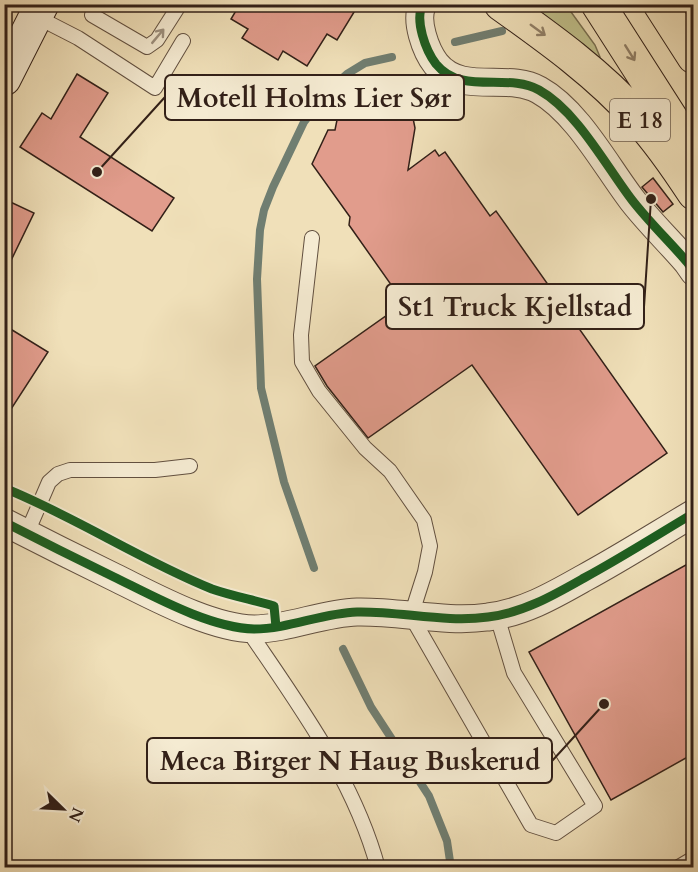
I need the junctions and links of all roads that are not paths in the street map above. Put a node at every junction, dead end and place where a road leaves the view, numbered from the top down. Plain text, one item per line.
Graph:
1 (180, 4) edge
2 (423, 4) edge
3 (501, 4) edge
4 (598, 4) edge
5 (660, 4) edge
6 (685, 4) edge
7 (40, 11) edge
8 (92, 15) dead end
9 (693, 15) edge
10 (183, 41) dead end
11 (693, 57) edge
12 (4, 79) edge
13 (693, 154) edge
14 (693, 193) edge
15 (312, 238) dead end
16 (693, 272) edge
17 (190, 466) dead end
18 (693, 513) edge
19 (16, 527) edge
20 (411, 616) junction
21 (497, 616) junction
22 (252, 629) junction
23 (693, 858) edge
24 (378, 867) edge
25 (677, 867) edge

8 -> 1 lane
2 - 16 street
3 -> 14 highway, E 18
4 -> 13 highway, E 18
5 - 11 highway
6 - 9 highway
7 - 10 lane
7 - 12 main road
15 - 20 lane
17 - 19 lane
18 - 21 street
19 - 22 street
20 - 21 street
20 - 21 lane
20 - 22 street
22 - 24 lane
23 - 25 lane

